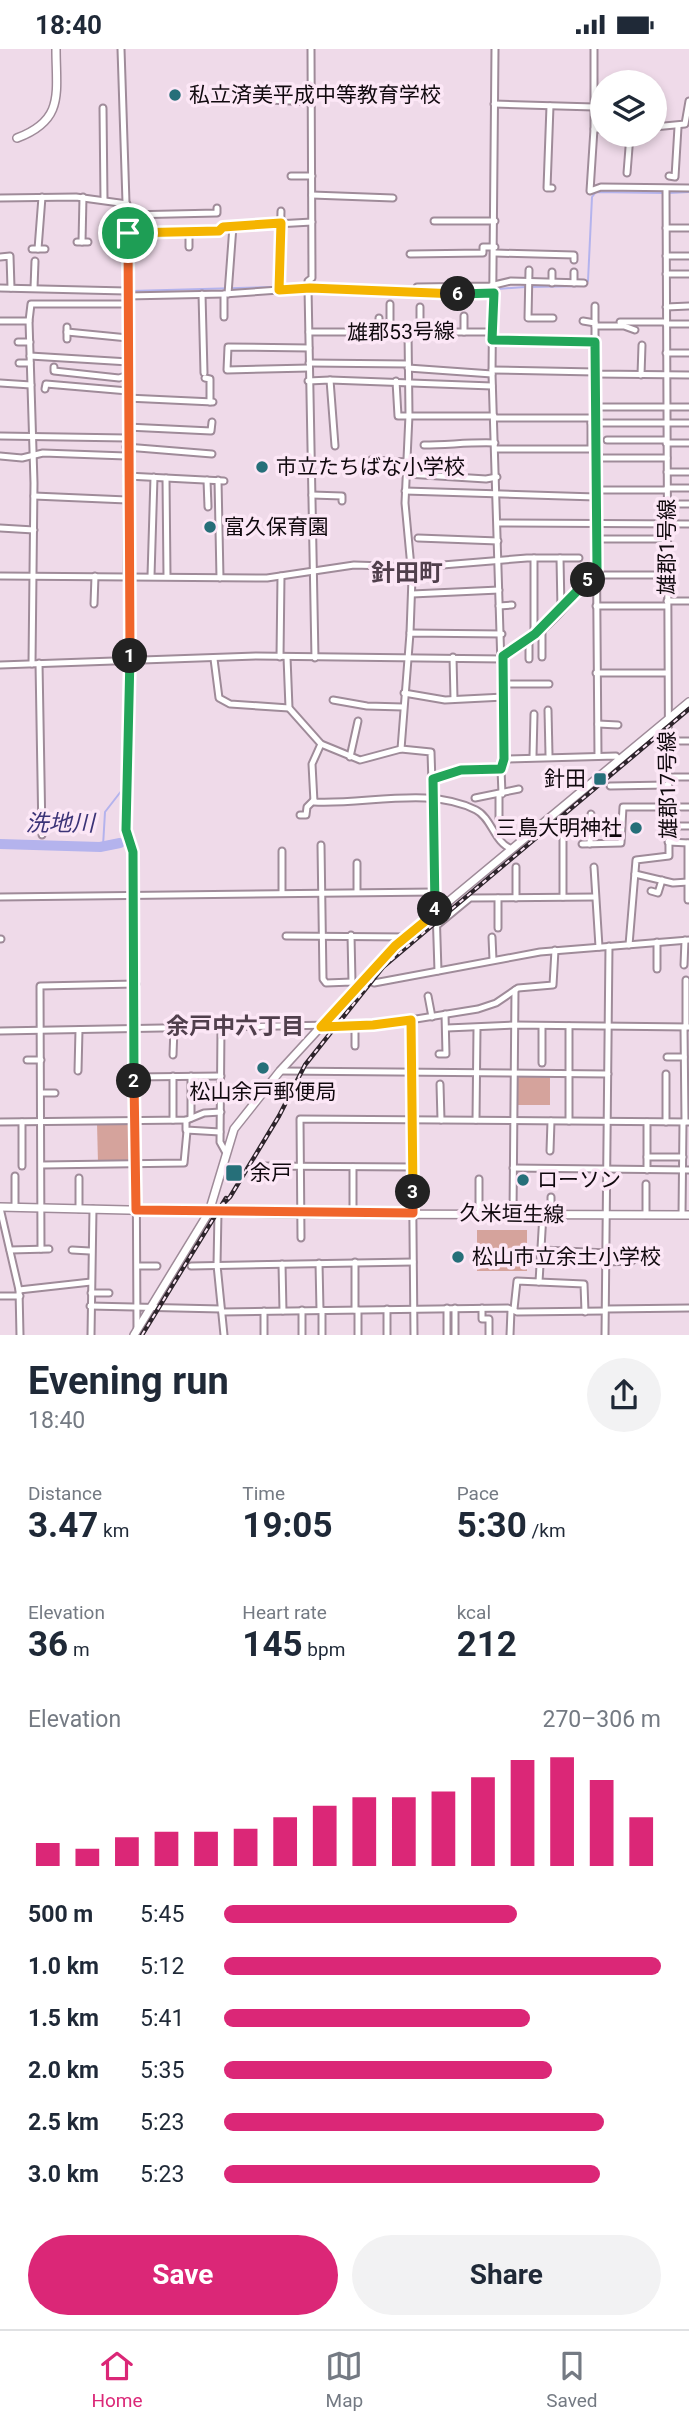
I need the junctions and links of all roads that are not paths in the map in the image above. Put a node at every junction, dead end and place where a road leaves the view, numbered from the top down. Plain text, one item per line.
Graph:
1 (56, 49) edge
2 (121, 49) edge
3 (311, 49) edge
4 (495, 49) edge
5 (594, 49) edge
6 (594, 70) edge
7 (269, 100) dead end
8 (689, 101) edge
9 (312, 102) junction
10 (495, 104) junction
11 (550, 106) junction
12 (590, 107) edge
13 (103, 108) dead end
14 (667, 127) edge
15 (678, 127) junction
16 (16, 138) dead end
17 (593, 147) edge
18 (629, 147) edge
19 (627, 173) dead end
20 (291, 176) dead end
21 (312, 176) junction
22 (669, 176) dead end
23 (552, 188) dead end
24 (689, 188) edge
25 (666, 191) junction
26 (312, 195) junction
27 (42, 197) junction
28 (83, 197) junction
29 (0, 198) edge
30 (393, 198) dead end
31 (104, 200) junction
32 (127, 204) junction
33 (218, 208) dead end
34 (281, 211) dead end
35 (127, 215) junction
36 (434, 221) dead end
37 (495, 221) junction
38 (310, 222) junction
39 (281, 223) junction
40 (233, 226) junction
41 (666, 228) junction
42 (689, 228) edge
43 (189, 232) junction
44 (128, 233) junction
45 (82, 242) dead end
46 (189, 247) dead end
47 (38, 249) dead end
48 (495, 250) junction
49 (309, 251) dead end
50 (411, 254) dead end
51 (666, 256) junction
52 (689, 256) edge
53 (0, 257) edge
54 (574, 260) dead end
55 (35, 261) dead end
56 (529, 270) dead end
57 (552, 272) dead end
58 (574, 272) dead end
59 (666, 274) junction
60 (689, 274) edge
61 (552, 283) junction
62 (574, 283) junction
63 (584, 283) dead end
64 (418, 285) dead end
65 (494, 285) junction
66 (529, 285) junction
67 (0, 288) edge
68 (11, 288) junction
69 (34, 288) junction
70 (278, 288) junction
71 (309, 288) junction
72 (227, 292) junction
73 (126, 293) junction
74 (494, 293) junction
75 (202, 294) junction
76 (126, 304) junction
77 (390, 304) dead end
78 (594, 306) dead end
79 (666, 306) junction
80 (689, 306) edge
81 (420, 307) dead end
82 (464, 316) dead end
83 (224, 317) dead end
84 (379, 318) dead end
85 (553, 319) dead end
86 (0, 321) edge
87 (29, 321) junction
88 (583, 321) dead end
89 (624, 321) dead end
90 (666, 323) junction
91 (689, 324) edge
92 (595, 325) junction
93 (635, 330) dead end
94 (408, 332) junction
95 (420, 332) junction
96 (464, 332) junction
97 (493, 332) junction
98 (67, 333) dead end
99 (309, 333) junction
100 (390, 333) junction
101 (379, 334) junction
102 (128, 338) junction
103 (492, 340) junction
104 (18, 342) dead end
105 (30, 342) junction
106 (595, 342) junction
107 (642, 345) dead end
108 (309, 348) junction
109 (666, 353) junction
110 (689, 353) edge
111 (30, 360) junction
112 (129, 362) junction
113 (19, 363) dead end
114 (309, 366) junction
115 (408, 366) junction
116 (54, 367) dead end
117 (492, 372) junction
118 (595, 373) junction
119 (128, 375) junction
120 (641, 375) junction
121 (666, 375) junction
122 (689, 375) edge
123 (330, 380) junction
124 (308, 381) junction
125 (396, 381) junction
126 (408, 381) junction
127 (0, 383) edge
128 (31, 385) junction
129 (492, 386) junction
130 (46, 389) dead end
131 (128, 391) junction
132 (127, 398) junction
133 (595, 407) junction
134 (666, 407) junction
135 (689, 407) edge
136 (409, 415) junction
137 (494, 417) junction
138 (212, 422) dead end
139 (593, 423) junction
140 (666, 423) junction
141 (689, 423) edge
142 (127, 427) junction
143 (3, 435) edge
144 (33, 437) junction
145 (127, 438) junction
146 (607, 440) dead end
147 (666, 441) junction
148 (689, 443) edge
149 (424, 445) dead end
150 (335, 446) dead end
151 (495, 446) junction
152 (127, 447) junction
153 (162, 450) junction
154 (212, 454) dead end
155 (0, 456) edge
156 (33, 456) junction
157 (127, 456) junction
158 (596, 458) junction
159 (667, 458) junction
160 (162, 460) dead end
161 (371, 460) dead end
162 (408, 462) junction
163 (667, 472) junction
164 (689, 472) edge
165 (407, 474) junction
166 (127, 476) junction
167 (154, 477) junction
168 (496, 477) junction
169 (166, 478) junction
170 (207, 480) junction
171 (689, 488) edge
172 (667, 489) junction
173 (405, 491) junction
174 (596, 494) junction
175 (312, 495) junction
176 (34, 496) junction
177 (497, 496) junction
178 (127, 500) junction
179 (342, 501) dead end
180 (667, 504) junction
181 (689, 504) edge
182 (208, 507) dead end
183 (498, 523) junction
184 (596, 524) junction
185 (667, 524) junction
186 (689, 524) edge
187 (0, 527) edge
188 (34, 530) junction
189 (418, 538) dead end
190 (596, 539) junction
191 (667, 539) junction
192 (498, 541) junction
193 (534, 558) junction
194 (560, 558) junction
195 (579, 558) dead end
196 (499, 561) junction
197 (411, 566) junction
198 (313, 571) junction
199 (596, 572) junction
200 (667, 575) junction
201 (0, 576) edge
202 (34, 576) junction
203 (95, 576) junction
204 (152, 576) junction
205 (167, 576) junction
206 (281, 576) junction
207 (129, 577) junction
208 (220, 578) junction
209 (499, 590) junction
210 (85, 594) dead end
211 (94, 594) junction
212 (412, 594) junction
213 (689, 601) edge
214 (93, 604) dead end
215 (667, 604) junction
216 (499, 605) junction
217 (512, 605) dead end
218 (596, 606) junction
219 (561, 609) junction
220 (542, 628) junction
221 (410, 633) junction
222 (502, 634) junction
223 (531, 638) junction
224 (284, 657) junction
225 (453, 657) junction
226 (503, 657) junction
227 (542, 657) dead end
228 (315, 658) junction
229 (408, 658) junction
230 (214, 659) junction
231 (529, 659) dead end
232 (35, 663) junction
233 (130, 663) junction
234 (0, 665) edge
235 (596, 673) junction
236 (667, 673) junction
237 (504, 684) junction
238 (549, 684) dead end
239 (404, 693) junction
240 (504, 697) junction
241 (454, 699) junction
242 (333, 700) dead end
243 (689, 702) edge
244 (403, 707) junction
245 (289, 708) junction
246 (548, 711) dead end
247 (534, 714) dead end
248 (667, 719) junction
249 (358, 722) dead end
250 (598, 724) junction
251 (618, 725) dead end
252 (668, 741) junction
253 (689, 741) edge
254 (321, 744) junction
255 (401, 749) junction
256 (549, 755) junction
257 (533, 756) junction
258 (598, 756) junction
259 (350, 757) junction
260 (504, 759) junction
261 (620, 759) junction
262 (501, 769) junction
263 (668, 777) junction
264 (689, 777) edge
265 (433, 779) junction
266 (668, 785) junction
267 (610, 786) dead end
268 (519, 789) dead end
269 (500, 794) junction
270 (434, 797) junction
271 (475, 798) dead end
272 (314, 800) junction
273 (668, 807) junction
274 (689, 807) edge
275 (300, 815) dead end
276 (589, 817) dead end
277 (499, 818) dead end
278 (567, 823) dead end
279 (601, 826) dead end
280 (621, 826) junction
281 (668, 826) junction
282 (689, 826) edge
283 (42, 835) dead end
284 (668, 842) junction
285 (689, 843) edge
286 (582, 844) dead end
287 (590, 844) junction
288 (321, 845) dead end
289 (512, 849) junction
290 (282, 851) dead end
291 (357, 863) dead end
292 (516, 867) dead end
293 (594, 867) dead end
294 (635, 874) junction
295 (662, 880) junction
296 (688, 882) edge
297 (651, 891) dead end
298 (321, 892) junction
299 (357, 892) junction
300 (435, 892) junction
301 (282, 893) junction
302 (133, 895) junction
303 (0, 897) edge
304 (564, 897) junction
305 (595, 897) junction
306 (498, 898) junction
307 (516, 898) junction
308 (688, 900) edge
309 (435, 913) junction
310 (436, 926) junction
311 (498, 928) dead end
312 (322, 935) junction
313 (351, 935) junction
314 (286, 936) dead end
315 (407, 937) junction
316 (492, 937) dead end
317 (687, 940) edge
318 (657, 942) junction
319 (629, 945) junction
320 (609, 946) junction
321 (599, 947) junction
322 (555, 950) junction
323 (493, 960) junction
324 (684, 965) dead end
325 (657, 969) dead end
326 (438, 971) junction
327 (686, 980) dead end
328 (374, 983) dead end
329 (136, 984) junction
330 (354, 984) junction
331 (515, 990) junction
332 (428, 996) dead end
333 (445, 1014) junction
334 (432, 1017) junction
335 (411, 1020) junction
336 (514, 1025) junction
337 (542, 1025) junction
338 (355, 1026) junction
339 (569, 1026) junction
340 (608, 1026) junction
341 (221, 1027) junction
342 (321, 1027) junction
343 (686, 1027) edge
344 (174, 1028) junction
345 (447, 1028) junction
346 (477, 1028) junction
347 (135, 1029) junction
348 (79, 1030) junction
349 (0, 1031) edge
350 (40, 1031) junction
351 (355, 1046) dead end
352 (439, 1054) dead end
353 (173, 1055) dead end
354 (667, 1057) dead end
355 (27, 1060) dead end
356 (41, 1060) junction
357 (686, 1060) edge
358 (542, 1063) dead end
359 (78, 1071) dead end
360 (280, 1071) junction
361 (411, 1073) junction
362 (477, 1074) junction
363 (514, 1074) junction
364 (570, 1074) junction
365 (608, 1074) junction
366 (666, 1075) dead end
367 (173, 1076) junction
368 (191, 1076) junction
369 (221, 1076) junction
370 (134, 1077) junction
371 (440, 1084) dead end
372 (41, 1093) junction
373 (55, 1093) dead end
374 (221, 1112) junction
375 (189, 1119) junction
376 (173, 1120) junction
377 (412, 1120) junction
378 (441, 1120) junction
379 (476, 1120) junction
380 (513, 1120) junction
381 (135, 1121) junction
382 (551, 1121) junction
383 (0, 1122) edge
384 (22, 1122) junction
385 (42, 1122) junction
386 (569, 1122) junction
387 (608, 1122) junction
388 (647, 1122) junction
389 (666, 1122) junction
390 (686, 1122) edge
391 (187, 1131) junction
392 (220, 1132) junction
393 (225, 1151) junction
394 (550, 1151) dead end
395 (647, 1157) junction
396 (683, 1157) junction
397 (135, 1164) junction
398 (42, 1165) junction
399 (22, 1166) dead end
400 (259, 1166) dead end
401 (300, 1167) junction
402 (353, 1167) junction
403 (413, 1167) junction
404 (513, 1168) junction
405 (607, 1169) junction
406 (647, 1170) junction
407 (686, 1170) edge
408 (15, 1177) dead end
409 (79, 1178) dead end
410 (479, 1179) dead end
411 (646, 1184) dead end
412 (551, 1197) dead end
413 (0, 1206) edge
414 (15, 1207) junction
415 (41, 1208) junction
416 (79, 1209) junction
417 (93, 1209) junction
418 (136, 1210) junction
419 (209, 1212) junction
420 (218, 1212) junction
421 (353, 1213) junction
422 (413, 1213) junction
423 (479, 1213) junction
424 (300, 1214) junction
425 (513, 1214) junction
426 (547, 1214) junction
427 (607, 1214) junction
428 (646, 1215) junction
429 (686, 1215) edge
430 (301, 1238) dead end
431 (41, 1249) junction
432 (49, 1249) dead end
433 (543, 1249) junction
434 (10, 1250) junction
435 (72, 1250) dead end
436 (90, 1251) junction
437 (607, 1253) junction
438 (632, 1261) dead end
439 (355, 1262) junction
440 (413, 1262) junction
441 (607, 1262) junction
442 (319, 1263) junction
443 (282, 1264) junction
444 (217, 1265) junction
445 (138, 1266) junction
446 (157, 1266) dead end
447 (191, 1266) dead end
448 (91, 1282) junction
449 (539, 1282) junction
450 (19, 1293) junction
451 (91, 1293) junction
452 (109, 1293) dead end
453 (0, 1296) edge
454 (90, 1305) junction
455 (138, 1306) junction
456 (152, 1306) junction
457 (446, 1308) junction
458 (455, 1308) junction
459 (482, 1308) junction
460 (689, 1308) edge
461 (387, 1309) junction
462 (413, 1309) junction
463 (513, 1309) junction
464 (221, 1310) junction
465 (302, 1310) junction
466 (321, 1310) junction
467 (356, 1310) junction
468 (606, 1310) junction
469 (264, 1311) junction
470 (282, 1311) junction
471 (585, 1311) junction
472 (136, 1332) edge
473 (20, 1335) edge
474 (91, 1335) edge
475 (224, 1335) edge
476 (264, 1335) edge
477 (302, 1335) edge
478 (322, 1335) edge
479 (358, 1335) edge
480 (387, 1335) edge
481 (414, 1335) edge
482 (447, 1335) edge
483 (455, 1335) edge
484 (489, 1335) edge
485 (510, 1335) edge
486 (605, 1335) edge

1 - 16 main road
2 - 32 street
3 - 9 street
4 - 10 street
5 - 6 street
7 - 9 street
8 - 15 street
9 - 21 street
10 - 11 street
10 - 37 street
11 - 12 street
11 - 23 street
13 - 31 street
14 - 15 street
15 - 22 street
17 - 25 street
18 - 19 street
20 - 21 street
21 - 26 street
24 - 25 street
25 - 41 street, 雄郡1号線
26 - 30 street
26 - 38 street
27 - 28 street
27 - 29 street
27 - 47 street
28 - 31 street
28 - 45 street
31 - 32 street
32 - 35 street
33 - 35 street
34 - 39 street
35 - 44 street
36 - 37 street
37 - 48 street
38 - 39 street
38 - 49 street
38 - 71 street
39 - 40 street
39 - 70 street
40 - 43 street
40 - 72 street
41 - 42 street
41 - 51 street, 雄郡1号線
43 - 44 street
43 - 46 street
44 - 73 street
48 - 50 street
48 - 54 street
48 - 65 street
51 - 52 street
51 - 59 street, 雄郡1号線
53 - 68 street
55 - 69 street
56 - 66 street
57 - 61 street
58 - 62 street
59 - 60 street
59 - 79 street, 雄郡1号線
61 - 62 street
61 - 66 street
62 - 63 street
64 - 65 street
65 - 66 street
65 - 74 street
66 - 85 street
67 - 68 street
68 - 69 street
69 - 73 street
70 - 71 street
70 - 72 street
71 - 74 street
71 - 99 street
72 - 75 street
72 - 83 street
73 - 75 street
73 - 76 street
74 - 97 street
75 - 132 street
76 - 87 street
76 - 102 street
77 - 100 street
78 - 92 street
79 - 80 street
79 - 90 street, 雄郡1号線
81 - 95 street
82 - 96 street
84 - 101 street
86 - 87 street
87 - 105 street
88 - 92 street
89 - 90 street
90 - 91 street
90 - 109 street, 雄郡1号線
92 - 93 street
92 - 106 street
94 - 95 street, 雄郡53号線
94 - 100 street, 雄郡53号線
94 - 115 street
95 - 96 street, 雄郡53号線
96 - 97 street, 雄郡53号線
97 - 103 street
98 - 102 street
99 - 101 street, 雄郡53号線
99 - 108 street
100 - 101 street, 雄郡53号線
102 - 112 street
103 - 106 street
103 - 117 street
104 - 105 street
105 - 111 street
106 - 118 street
107 - 120 street
108 - 114 street
108 - 114 street
109 - 110 street
109 - 121 street, 雄郡1号線
111 - 112 street
111 - 113 street
111 - 128 street
112 - 119 street
114 - 115 street
114 - 124 street
115 - 117 street
115 - 126 street
116 - 119 street
117 - 118 street
117 - 129 street
118 - 120 street
118 - 133 street
119 - 131 street
120 - 121 street
121 - 122 street
121 - 134 street, 雄郡1号線
123 - 124 street
123 - 125 street
123 - 150 street
124 - 175 street
125 - 126 street
125 - 136 street
126 - 129 street
126 - 136 street
127 - 128 street
128 - 144 street
129 - 137 street
130 - 131 street
131 - 132 street
132 - 142 street
133 - 134 street
133 - 139 street
134 - 135 street
134 - 140 street, 雄郡1号線
136 - 137 street
136 - 162 street
137 - 139 street
137 - 151 street
138 - 142 street
139 - 140 street
139 - 151 street
139 - 158 street
140 - 141 street
140 - 147 street, 雄郡1号線
142 - 145 street
143 - 144 street
144 - 145 street
144 - 156 street
145 - 152 street
146 - 147 street
147 - 148 street
147 - 159 street, 雄郡1号線
149 - 151 street
151 - 168 street
152 - 153 street
152 - 157 street
153 - 154 street
153 - 160 street
155 - 156 street
156 - 157 street
156 - 176 street
157 - 166 street
158 - 159 street
158 - 174 street
159 - 163 street, 雄郡1号線
161 - 162 street
162 - 165 street
163 - 164 street
163 - 172 street, 雄郡1号線
165 - 168 street
165 - 173 street
166 - 167 street
166 - 178 street
167 - 169 street
167 - 204 street
168 - 177 street
169 - 170 street
169 - 205 street
170 - 182 street
170 - 208 street
171 - 172 street
172 - 174 street
172 - 180 street, 雄郡1号線
173 - 177 street
173 - 197 street
174 - 177 street
174 - 184 street
175 - 179 street
175 - 198 street
176 - 178 street
176 - 188 street
177 - 183 street
178 - 207 street
180 - 181 street
180 - 185 street, 雄郡1号線
183 - 184 street
183 - 192 street
184 - 185 street
184 - 190 street
185 - 186 street
185 - 191 street, 雄郡1号線
187 - 188 street
188 - 202 street
189 - 192 street
190 - 191 street
190 - 199 street
191 - 200 street, 雄郡1号線
192 - 196 street
193 - 194 street
193 - 196 street
193 - 223 street
194 - 195 street
194 - 219 street
196 - 197 street
196 - 209 street
197 - 198 street
197 - 212 street
198 - 206 street
198 - 228 street
199 - 200 street
199 - 218 street
199 - 219 street
200 - 215 street, 雄郡1号線
201 - 202 street
202 - 203 street
202 - 232 street
203 - 207 street
203 - 211 street
204 - 205 street
204 - 207 street
205 - 208 street
206 - 208 street
206 - 224 street
207 - 233 street
209 - 212 street
209 - 216 street
210 - 211 street
211 - 214 street
212 - 221 street
213 - 215 street
215 - 218 street
215 - 236 street, 雄郡1号線
216 - 217 street
216 - 222 street
218 - 235 street
219 - 220 street
220 - 223 street
220 - 227 street
221 - 222 street
221 - 229 street
222 - 226 street
223 - 226 street
223 - 231 street
224 - 228 street
224 - 230 street
224 - 245 street
225 - 226 street
225 - 229 street
225 - 241 street
226 - 237 street
228 - 229 street
229 - 239 street
230 - 233 street
230 - 245 street
232 - 233 street
232 - 234 street
232 - 283 street
233 - 302 street
235 - 236 street
235 - 250 street
236 - 248 street, 雄郡1号線
237 - 238 street
237 - 240 street
239 - 241 street
239 - 244 street
240 - 241 street
240 - 260 street
242 - 244 street
243 - 248 main road
244 - 255 street
245 - 254 street
246 - 256 street
247 - 257 street
248 - 252 street, 雄郡17号線
248 - 261 main road
249 - 259 street
250 - 251 street
250 - 258 street
252 - 253 street
252 - 263 street, 雄郡17号線
254 - 259 street
254 - 272 street
255 - 259 street
255 - 265 street
256 - 257 street
256 - 258 street
257 - 260 street
258 - 261 street
260 - 262 street
261 - 289 main road
262 - 265 street
262 - 269 street
263 - 264 street
263 - 266 street, 雄郡17号線
265 - 270 street
266 - 267 street
266 - 273 street, 雄郡17号線
268 - 269 street
269 - 271 street
269 - 277 street
270 - 272 street
270 - 289 street
270 - 300 street
272 - 275 street
273 - 274 street
273 - 280 street
273 - 281 street, 雄郡17号線
276 - 287 street
278 - 304 street
279 - 280 street
280 - 287 street
281 - 282 street
281 - 284 street, 雄郡17号線
284 - 285 street
284 - 294 street, 雄郡17号線
285 - 296 street
286 - 287 street
288 - 298 street
289 - 309 main road
290 - 301 street
291 - 299 street
292 - 307 street
293 - 305 street
294 - 295 street
294 - 319 street
295 - 296 street
295 - 297 street
296 - 308 street
298 - 299 street
298 - 301 street
298 - 312 street
299 - 300 street
300 - 309 street
301 - 302 street
302 - 303 street
302 - 329 street
304 - 305 street
304 - 307 street
305 - 321 street
306 - 307 street
306 - 310 street
306 - 311 street
309 - 310 street
309 - 315 main road
310 - 326 street
312 - 313 street
312 - 314 street
312 - 330 street
313 - 315 street
313 - 330 street
315 - 330 main road
316 - 323 street
317 - 318 street
317 - 324 street
318 - 319 street
318 - 325 street
319 - 320 street
320 - 321 street
320 - 340 street
321 - 322 street
322 - 323 street
322 - 331 street
323 - 326 street
326 - 328 street
327 - 343 street
329 - 347 street
329 - 350 street
330 - 342 main road
331 - 333 street
331 - 336 street
332 - 334 street
333 - 334 street
333 - 345 street
334 - 335 street
335 - 338 street
335 - 361 street
336 - 337 street
336 - 346 street
336 - 363 street
337 - 339 street
337 - 358 street
338 - 342 street
338 - 351 street
339 - 340 street
339 - 364 street
340 - 343 street
340 - 365 street
341 - 342 street
341 - 344 street
341 - 369 street
342 - 360 main road
343 - 357 street
344 - 347 street
344 - 353 street
345 - 346 street
345 - 352 street
346 - 362 street
347 - 348 street
347 - 370 street
348 - 350 street
348 - 359 street
349 - 350 street
350 - 356 street
354 - 357 street
355 - 356 street
356 - 372 street
357 - 390 street
360 - 361 street
360 - 393 main road
361 - 362 street
361 - 377 street
362 - 363 street
362 - 379 street
363 - 364 street
363 - 380 street
364 - 365 street
364 - 386 street
365 - 387 street
366 - 389 street
367 - 368 street
367 - 370 street
367 - 376 street
368 - 369 street
368 - 375 street
369 - 374 street
370 - 381 street
371 - 378 street
372 - 373 street
372 - 385 street
374 - 375 street
374 - 392 street
375 - 376 street
375 - 391 street
376 - 381 street
377 - 378 street
377 - 401 street
377 - 403 street
378 - 379 street
379 - 380 street
380 - 382 street
380 - 404 street
381 - 385 street
381 - 397 street
382 - 386 street
382 - 394 street
383 - 384 street
384 - 385 street
384 - 399 street
385 - 398 street
386 - 387 street
387 - 388 street
387 - 405 street
388 - 389 street
388 - 395 street
389 - 390 street
390 - 396 street
391 - 392 street
391 - 397 street
392 - 393 street
393 - 419 main road
395 - 396 street
395 - 406 street
396 - 407 street
397 - 398 street
397 - 418 street
398 - 415 street
400 - 401 street
401 - 402 street
401 - 424 street
402 - 403 street
402 - 421 street
403 - 422 street
404 - 405 street
404 - 425 street
405 - 406 street
405 - 427 street
406 - 407 street
407 - 429 street
408 - 414 street
409 - 416 street
410 - 423 street
411 - 428 street
412 - 426 street
413 - 414 main road, 久米垣生線
413 - 434 street
414 - 415 main road, 久米垣生線
415 - 416 main road, 久米垣生線
415 - 431 street
416 - 417 main road, 久米垣生線
417 - 418 main road, 久米垣生線
417 - 436 street
418 - 419 main road, 久米垣生線
418 - 445 street
419 - 420 main road, 久米垣生線
419 - 456 main road
420 - 424 main road, 久米垣生線
420 - 444 street
421 - 422 main road, 久米垣生線
421 - 424 main road, 久米垣生線
422 - 423 main road, 久米垣生線
422 - 440 street
423 - 425 main road, 久米垣生線
424 - 430 street
425 - 426 main road, 久米垣生線
426 - 427 main road, 久米垣生線
426 - 433 street
427 - 428 main road, 久米垣生線
427 - 437 street
428 - 429 main road, 久米垣生線
431 - 432 street
431 - 434 street
433 - 437 street
433 - 449 street
434 - 450 street
435 - 436 street
436 - 448 street
437 - 441 street
438 - 441 street
439 - 440 street
439 - 442 street
439 - 467 street
440 - 462 street
441 - 468 street
442 - 443 street
442 - 466 street
443 - 444 street
443 - 470 street
444 - 447 street
444 - 464 street
445 - 446 street
445 - 455 street
448 - 450 street
448 - 451 street
449 - 463 street
449 - 471 street
450 - 453 street
450 - 473 street
451 - 452 street
451 - 454 street
454 - 455 street
454 - 474 street
455 - 456 street
455 - 472 street
456 - 464 street
456 - 472 main road
457 - 458 street
457 - 462 street
457 - 482 street
458 - 459 street
458 - 483 street
459 - 463 street
459 - 484 street
460 - 468 street
461 - 462 street
461 - 467 street
461 - 480 street
462 - 481 street
463 - 471 street
463 - 485 street
464 - 469 street
464 - 475 street
465 - 466 street
465 - 470 street
465 - 477 street
466 - 467 street
466 - 478 street
467 - 479 street
468 - 471 street
468 - 486 street
469 - 470 street
469 - 476 street

